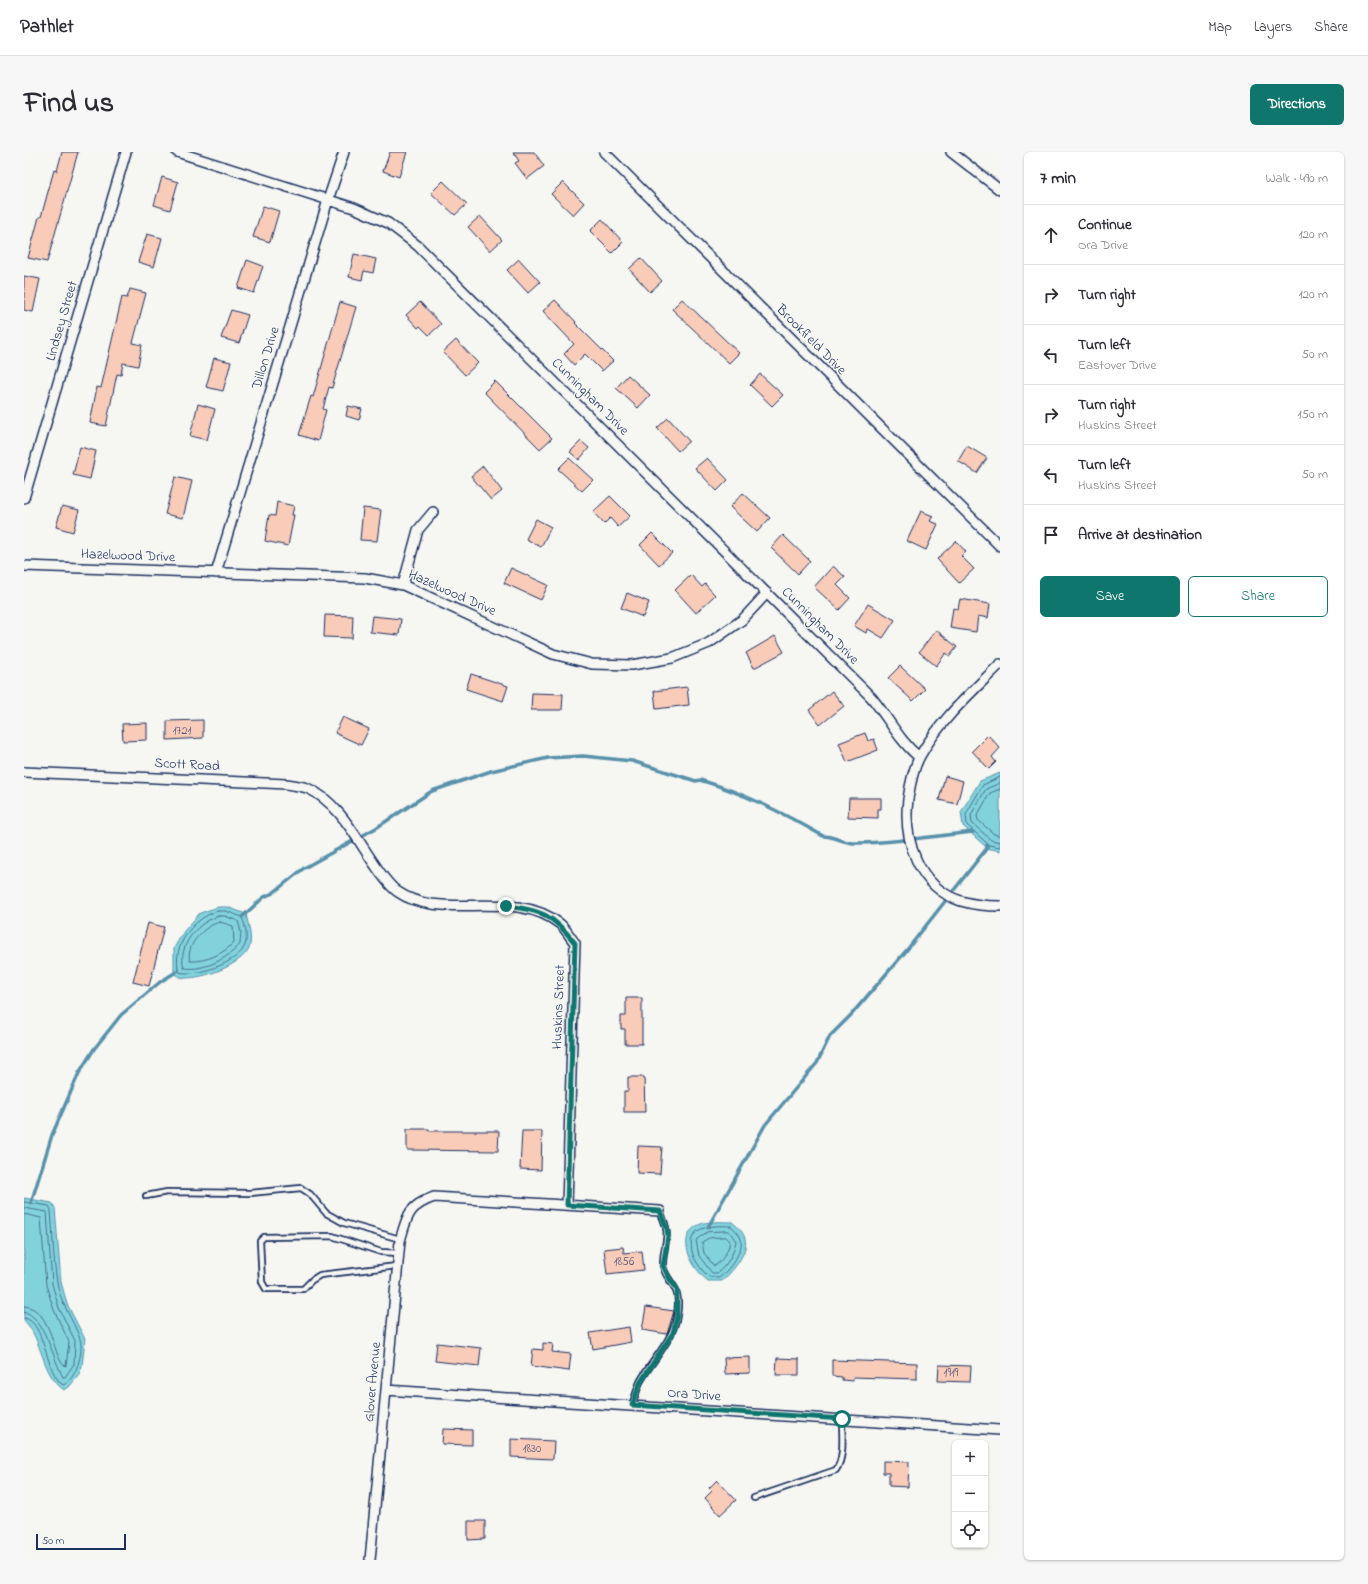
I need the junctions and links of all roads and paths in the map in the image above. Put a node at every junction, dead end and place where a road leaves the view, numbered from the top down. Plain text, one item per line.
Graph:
1 (126, 152) edge
2 (177, 152) edge
3 (344, 152) edge
4 (604, 152) edge
5 (951, 152) edge
6 (1000, 190) edge
7 (328, 200) junction
8 (24, 498) edge
9 (433, 512) dead end
10 (1000, 546) edge
11 (24, 566) edge
12 (216, 573) junction
13 (403, 584) junction
14 (767, 593) junction
15 (1000, 664) edge
16 (919, 757) junction
17 (24, 772) edge
18 (339, 813) joint
19 (1000, 906) edge
20 (146, 1196) dead end
21 (567, 1205) junction
22 (660, 1211) joint
23 (400, 1239) junction
24 (399, 1253) junction
25 (398, 1266) junction
26 (386, 1390) junction
27 (632, 1405) junction
28 (842, 1419) junction
29 (1000, 1430) edge
30 (754, 1498) dead end
31 (370, 1560) edge

1 - 8 street, Lindsey Street
2 - 7 street, Cunningham Drive
3 - 7 street, Dillon Drive
4 - 10 street, Brookfield Drive
5 - 6 street
7 - 12 street, Dillon Drive
7 - 14 street, Cunningham Drive
9 - 13 street
11 - 12 street, Hazelwood Drive
12 - 13 street, Hazelwood Drive
13 - 14 street, Hazelwood Drive
14 - 16 street, Cunningham Drive
15 - 16 street
16 - 19 street
17 - 18 street, Scott Road
18 - 21 street, Huskins Street
20 - 23 lane
21 - 22 street
21 - 23 street, Glover Avenue
22 - 27 lane
23 - 24 street, Glover Avenue
24 - 25 street, Glover Avenue
24 - 25 lane
25 - 26 street, Glover Avenue
26 - 27 street, Ora Drive
26 - 31 street, Glover Avenue
27 - 28 street, Ora Drive
28 - 29 street, Ora Drive
28 - 30 lane

